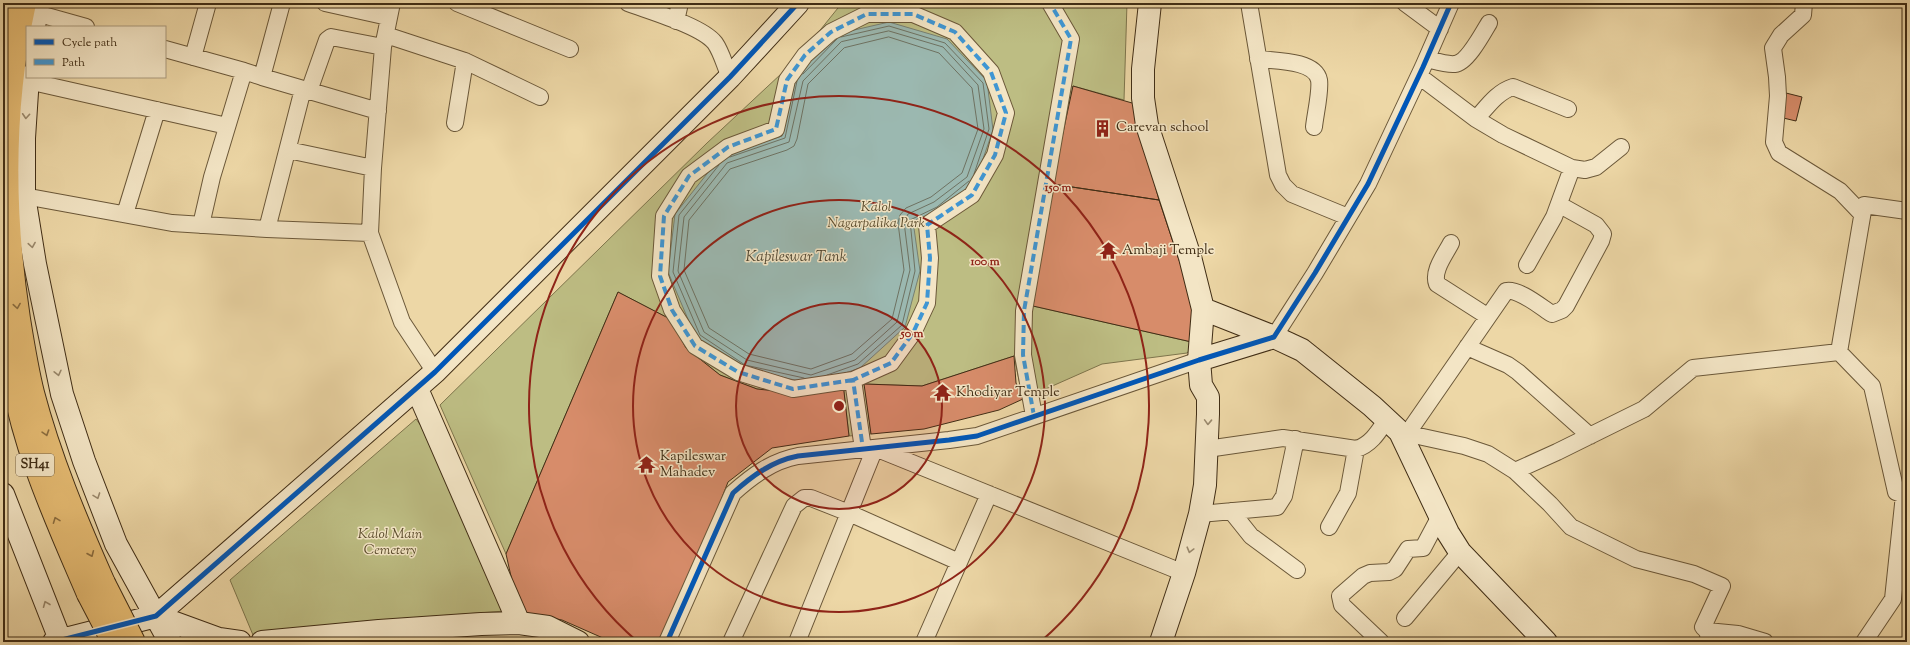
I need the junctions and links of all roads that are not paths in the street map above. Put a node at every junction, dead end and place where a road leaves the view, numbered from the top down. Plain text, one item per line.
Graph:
1 (8, 3) edge
2 (208, 3) edge
3 (282, 3) edge
4 (325, 3) edge
5 (457, 3) edge
6 (628, 3) edge
7 (680, 3) edge
8 (798, 3) edge
9 (1050, 3) edge
10 (1150, 3) edge
11 (1248, 3) edge
12 (1405, 3) edge
13 (1451, 3) edge
14 (1804, 3) edge
15 (390, 10) edge
16 (33, 12) edge
17 (676, 21) junction
18 (1489, 23) dead end
19 (82, 26) edge
20 (1440, 29) junction
21 (3, 31) edge
22 (384, 41) junction
23 (166, 49) edge
24 (570, 50) dead end
25 (193, 57) junction
26 (1258, 58) junction
27 (1427, 59) junction
28 (465, 61) junction
29 (244, 71) junction
30 (1419, 76) junction
31 (262, 77) junction
32 (730, 77) junction
33 (28, 79) edge
34 (306, 90) junction
35 (540, 97) dead end
36 (1568, 109) dead end
37 (157, 110) junction
38 (378, 111) junction
39 (1476, 119) junction
40 (455, 123) dead end
41 (227, 126) junction
42 (1314, 127) dead end
43 (1622, 147) dead end
44 (288, 150) junction
45 (373, 168) junction
46 (1572, 168) junction
47 (24, 196) junction
48 (1560, 205) junction
49 (1907, 211) edge
50 (125, 214) junction
51 (1862, 214) junction
52 (1348, 217) junction
53 (201, 225) junction
54 (267, 229) junction
55 (370, 233) junction
56 (1451, 243) dead end
57 (1527, 265) dead end
58 (1203, 309) junction
59 (1487, 316) junction
60 (3, 330) edge
61 (1274, 337) junction
62 (1467, 347) junction
63 (1839, 352) junction
64 (1199, 360) junction
65 (435, 372) junction
66 (853, 380) junction
67 (1200, 385) junction
68 (417, 389) junction
69 (1034, 416) junction
70 (1398, 428) junction
71 (1590, 436) junction
72 (1296, 439) junction
73 (869, 448) junction
74 (1207, 449) junction
75 (1356, 449) junction
76 (1515, 471) junction
77 (3, 494) edge
78 (989, 494) junction
79 (1906, 496) edge
80 (1231, 511) junction
81 (849, 513) junction
82 (1200, 514) junction
83 (1440, 516) junction
84 (1329, 527) dead end
85 (1460, 552) junction
86 (959, 562) junction
87 (1177, 570) junction
88 (1297, 570) dead end
89 (96, 589) junction
90 (156, 616) junction
91 (1405, 618) dead end
92 (519, 623) junction
93 (1709, 636) edge
94 (225, 641) edge
95 (59, 642) edge
96 (113, 642) edge
97 (134, 642) edge
98 (170, 642) edge
99 (262, 642) edge
100 (578, 642) edge
101 (667, 642) edge
102 (731, 642) edge
103 (797, 642) edge
104 (924, 642) edge
105 (1145, 642) edge
106 (1161, 642) edge
107 (1381, 642) edge
108 (1546, 642) edge
109 (1765, 642) edge
110 (1864, 642) edge

1 - 21 main road
2 - 25 street
3 - 31 street
4 - 15 street
5 - 24 street
6 - 17 street
7 - 17 street
8 - 32 street
9 - 69 street
10 - 58 street
11 - 26 street
12 - 20 street
13 - 20 street
14 - 51 street
15 - 22 street
16 - 19 street
16 -> 89 main road, SH41
17 - 32 street
18 - 27 street
20 - 27 street
22 - 28 street
22 - 34 street
22 - 38 street
23 - 25 street
25 - 29 street
26 - 42 street
26 - 52 street
27 - 30 street
28 - 35 street
28 - 40 street
29 - 31 street
29 - 41 street
30 - 39 street
30 - 52 street
31 - 34 street
32 - 65 street
33 - 37 street
33 -> 47 street
34 - 38 street
34 - 44 street
36 - 39 street
37 - 41 street
37 - 50 street
38 - 45 street
39 - 46 street
41 - 53 street
43 - 46 street
44 - 45 street
44 - 54 street
45 - 55 street
46 - 48 street
47 - 50 street
47 -> 90 street
48 - 57 street
48 - 59 street
49 - 51 street
50 - 53 street
51 - 63 street
52 - 61 street
53 - 54 street
54 - 55 street
55 - 65 street
56 - 59 street
58 - 61 street
58 - 64 street
59 - 62 street
89 -> 60 main road, SH41
61 - 64 street
61 - 70 street
62 - 70 street
62 - 71 street
63 - 71 street
63 - 79 street
64 - 67 street
64 - 69 street
65 - 68 street
66 - 66 street
66 - 73 street
67 -> 74 street
67 - 87 street
68 - 90 street
68 - 92 street
69 - 73 street
70 - 75 street
70 - 76 street
70 - 83 street
71 - 76 street
72 - 74 street
72 - 75 street
72 - 80 street
73 - 78 street
73 - 81 street
73 - 101 street
74 - 82 street
75 - 84 street
76 - 93 street
95 -> 77 street
78 - 86 street
78 - 87 street
79 - 110 street
80 - 82 street
80 - 88 street
81 - 86 street
81 - 102 street
81 - 103 street
82 -> 87 street
83 - 85 street
83 - 107 street
85 - 91 street
85 - 108 street
86 - 104 street
87 - 105 street
87 - 106 street
89 - 96 main road, SH41, bridge
89 - 97 main road, SH41, bridge
90 - 94 street
90 - 95 street
90 - 98 street
92 - 99 street
92 - 100 street
93 - 109 street

